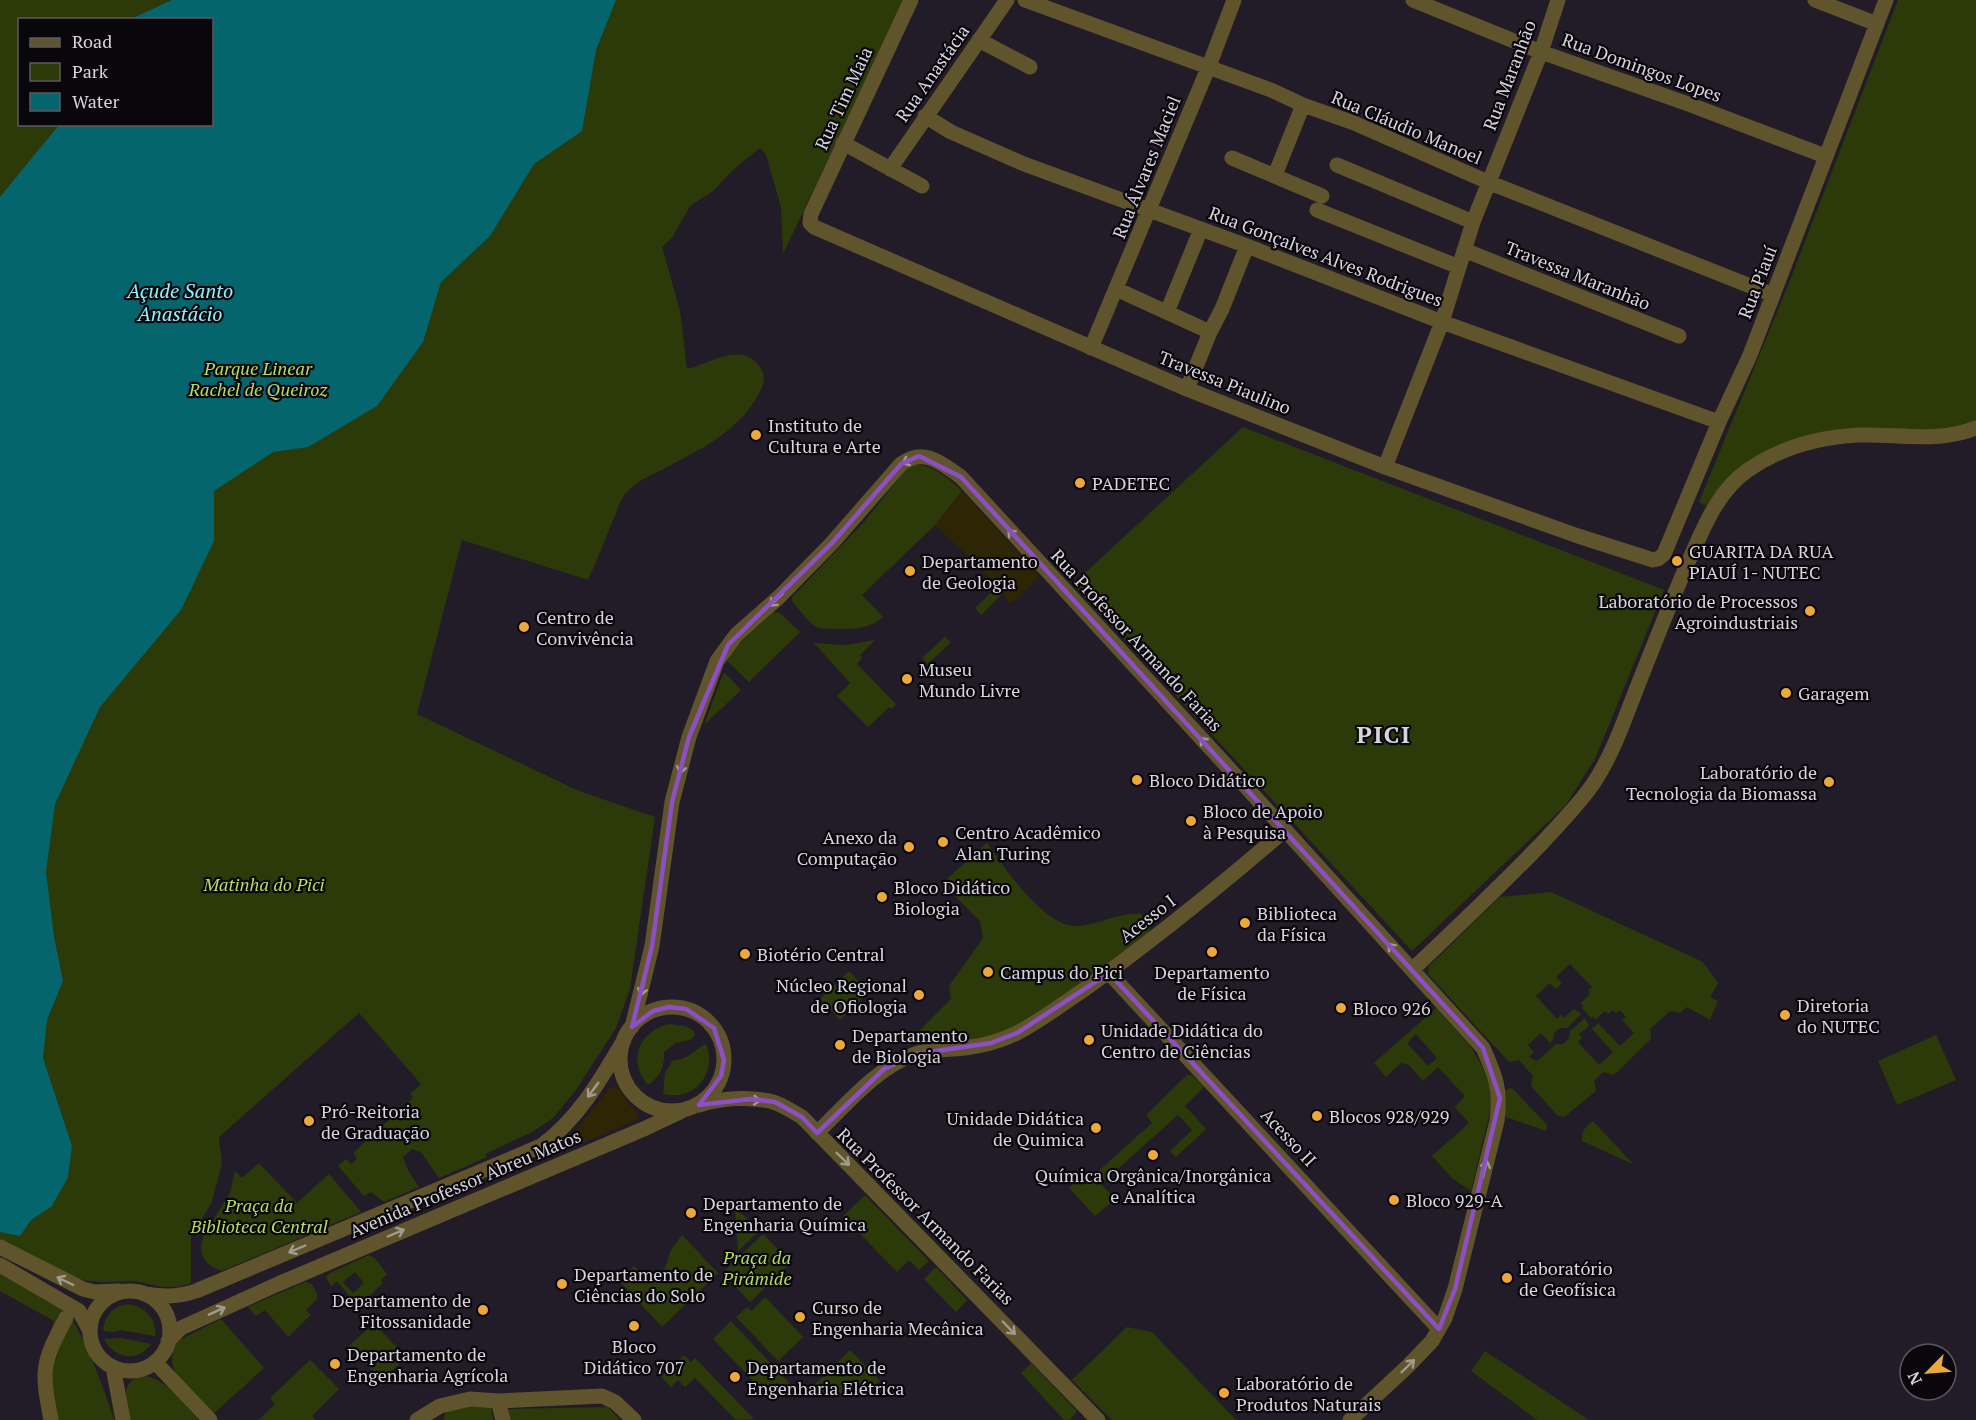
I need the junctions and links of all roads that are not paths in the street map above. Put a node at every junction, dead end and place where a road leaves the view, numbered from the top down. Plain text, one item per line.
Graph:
1 (911, 0) edge
2 (1007, 0) edge
3 (1234, 0) edge
4 (1413, 0) edge
5 (1558, 0) edge
6 (1815, 0) edge
7 (1887, 0) edge
8 (1030, 1) edge
9 (1877, 24) junction
10 (979, 39) junction
11 (1540, 52) junction
12 (1209, 66) junction
13 (1030, 68) dead end
14 (1303, 105) junction
15 (925, 117) junction
16 (843, 143) junction
17 (1825, 156) junction
18 (1232, 158) dead end
19 (1337, 165) dead end
20 (890, 169) junction
21 (1275, 175) junction
22 (1488, 182) junction
23 (922, 186) dead end
24 (1149, 210) junction
25 (811, 214) joint
26 (1473, 222) junction
27 (1201, 229) junction
28 (1247, 246) junction
29 (1464, 250) junction
30 (1459, 267) junction
31 (1116, 290) junction
32 (1773, 295) junction
33 (1167, 312) junction
34 (1442, 322) junction
35 (1210, 332) junction
36 (1679, 336) dead end
37 (1091, 348) junction
38 (1187, 388) junction
39 (1719, 422) junction
40 (1976, 428) edge
41 (1384, 467) junction
42 (1643, 557) joint
43 (1278, 836) dead end
44 (1412, 970) junction
45 (1109, 973) junction
46 (628, 1033) junction
47 (699, 1105) junction
48 (682, 1111) junction
49 (817, 1133) junction
50 (0, 1247) edge
51 (267, 1262) junction
52 (0, 1265) edge
53 (278, 1284) junction
54 (122, 1291) junction
55 (145, 1294) junction
56 (66, 1318) dead end
57 (1439, 1329) junction
58 (90, 1331) junction
59 (168, 1341) junction
60 (155, 1362) junction
61 (113, 1367) junction
62 (498, 1401) junction
63 (51, 1420) edge
64 (123, 1420) edge
65 (210, 1420) edge
66 (421, 1420) edge
67 (503, 1420) edge
68 (634, 1420) edge
69 (1098, 1420) edge
70 (1350, 1420) edge

1 - 16 street, Rua Tim Maia
2 - 10 street, Rua Anastácia
3 - 12 street, Rua Álvares Maciel
4 - 11 street, Rua Domingos Lopes
5 - 11 street, Rua Maranhão
6 - 9 street
7 - 9 street, Rua Piauí
8 - 12 street, Rua Cláudio Manoel
9 - 17 street, Rua Piauí
10 - 13 street
10 - 15 street, Rua Anastácia
11 - 17 street, Rua Domingos Lopes
11 - 22 street, Rua Maranhão
12 - 14 street, Rua Cláudio Manoel
12 - 24 street, Rua Álvares Maciel
14 - 21 street
14 - 22 street, Rua Cláudio Manoel
15 - 20 street, Rua Anastácia
15 - 24 street, Rua Gonçalves Alves Rodrigues
16 - 20 street
16 - 25 street, Rua Tim Maia
17 - 32 street, Rua Piauí
18 - 21 street
19 - 26 street
20 - 23 street
21 - 30 street
22 - 26 street, Rua Maranhão
22 - 32 street, Rua Cláudio Manoel
24 - 27 street, Rua Gonçalves Alves Rodrigues
24 - 31 street, Rua Álvares Maciel
25 - 37 street, Travessa Piaulino
26 - 29 street, Rua Maranhão
27 - 28 street, Rua Gonçalves Alves Rodrigues
27 - 33 street
28 - 34 street, Rua Gonçalves Alves Rodrigues
28 - 35 street
29 - 30 street, Rua Maranhão
29 - 36 street, Travessa Maranhão
30 - 34 street, Rua Maranhão
31 - 33 street
31 - 37 street, Rua Álvares Maciel
32 - 39 street, Rua Piauí
33 - 35 street
34 - 39 street, Rua Gonçalves Alves Rodrigues
34 - 41 street, Rua Maranhão
35 - 38 street
37 - 38 street, Travessa Piaulino
38 - 41 street, Travessa Piaulino
39 - 42 street, Rua Piauí
40 - 44 street
41 - 42 street, Travessa Piaulino
43 - 45 street, Acesso I
44 -> 46 street, Rua Professor Armando Farias
57 -> 44 street, Rua Professor Armando Farias
45 - 49 street, Acesso I
45 - 57 street, Acesso II
46 - 47 street
46 - 48 street
46 -> 51 street, Avenida Professor Abreu Matos
47 - 48 street
47 -> 49 street, Rua Professor Armando Farias
53 -> 48 street, Avenida Professor Abreu Matos
49 -> 69 street, Rua Professor Armando Farias
54 -> 50 street
51 - 53 street
51 - 55 street, Avenida Professor Abreu Matos
52 - 58 street
59 -> 53 street, Avenida Professor Abreu Matos
54 - 55 street
54 - 58 street
55 - 59 street
56 - 63 street
70 -> 57 street, Rua Professor Armando Farias
58 - 61 street
59 - 60 street
60 - 61 street
60 - 65 street
61 - 64 street
62 - 66 street
62 - 67 street
62 - 68 street

